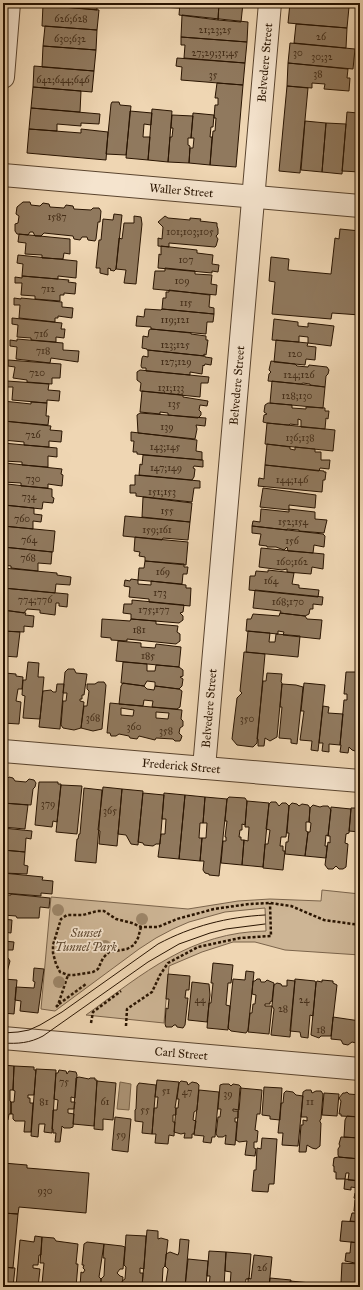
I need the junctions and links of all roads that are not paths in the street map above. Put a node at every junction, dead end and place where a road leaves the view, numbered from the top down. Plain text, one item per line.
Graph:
1 (9, 3) edge
2 (270, 3) edge
3 (3, 77) edge
4 (3, 175) edge
5 (254, 197) junction
6 (360, 206) edge
7 (3, 750) edge
8 (204, 768) junction
9 (360, 782) edge
10 (3, 1038) edge
11 (360, 1069) edge

1 - 3 street
2 - 5 street, Belvedere Street
4 - 5 street, Waller Street
5 - 6 street, Waller Street
5 - 8 street, Belvedere Street
7 - 8 street, Frederick Street
8 - 9 street, Frederick Street
10 - 11 street, Carl Street

